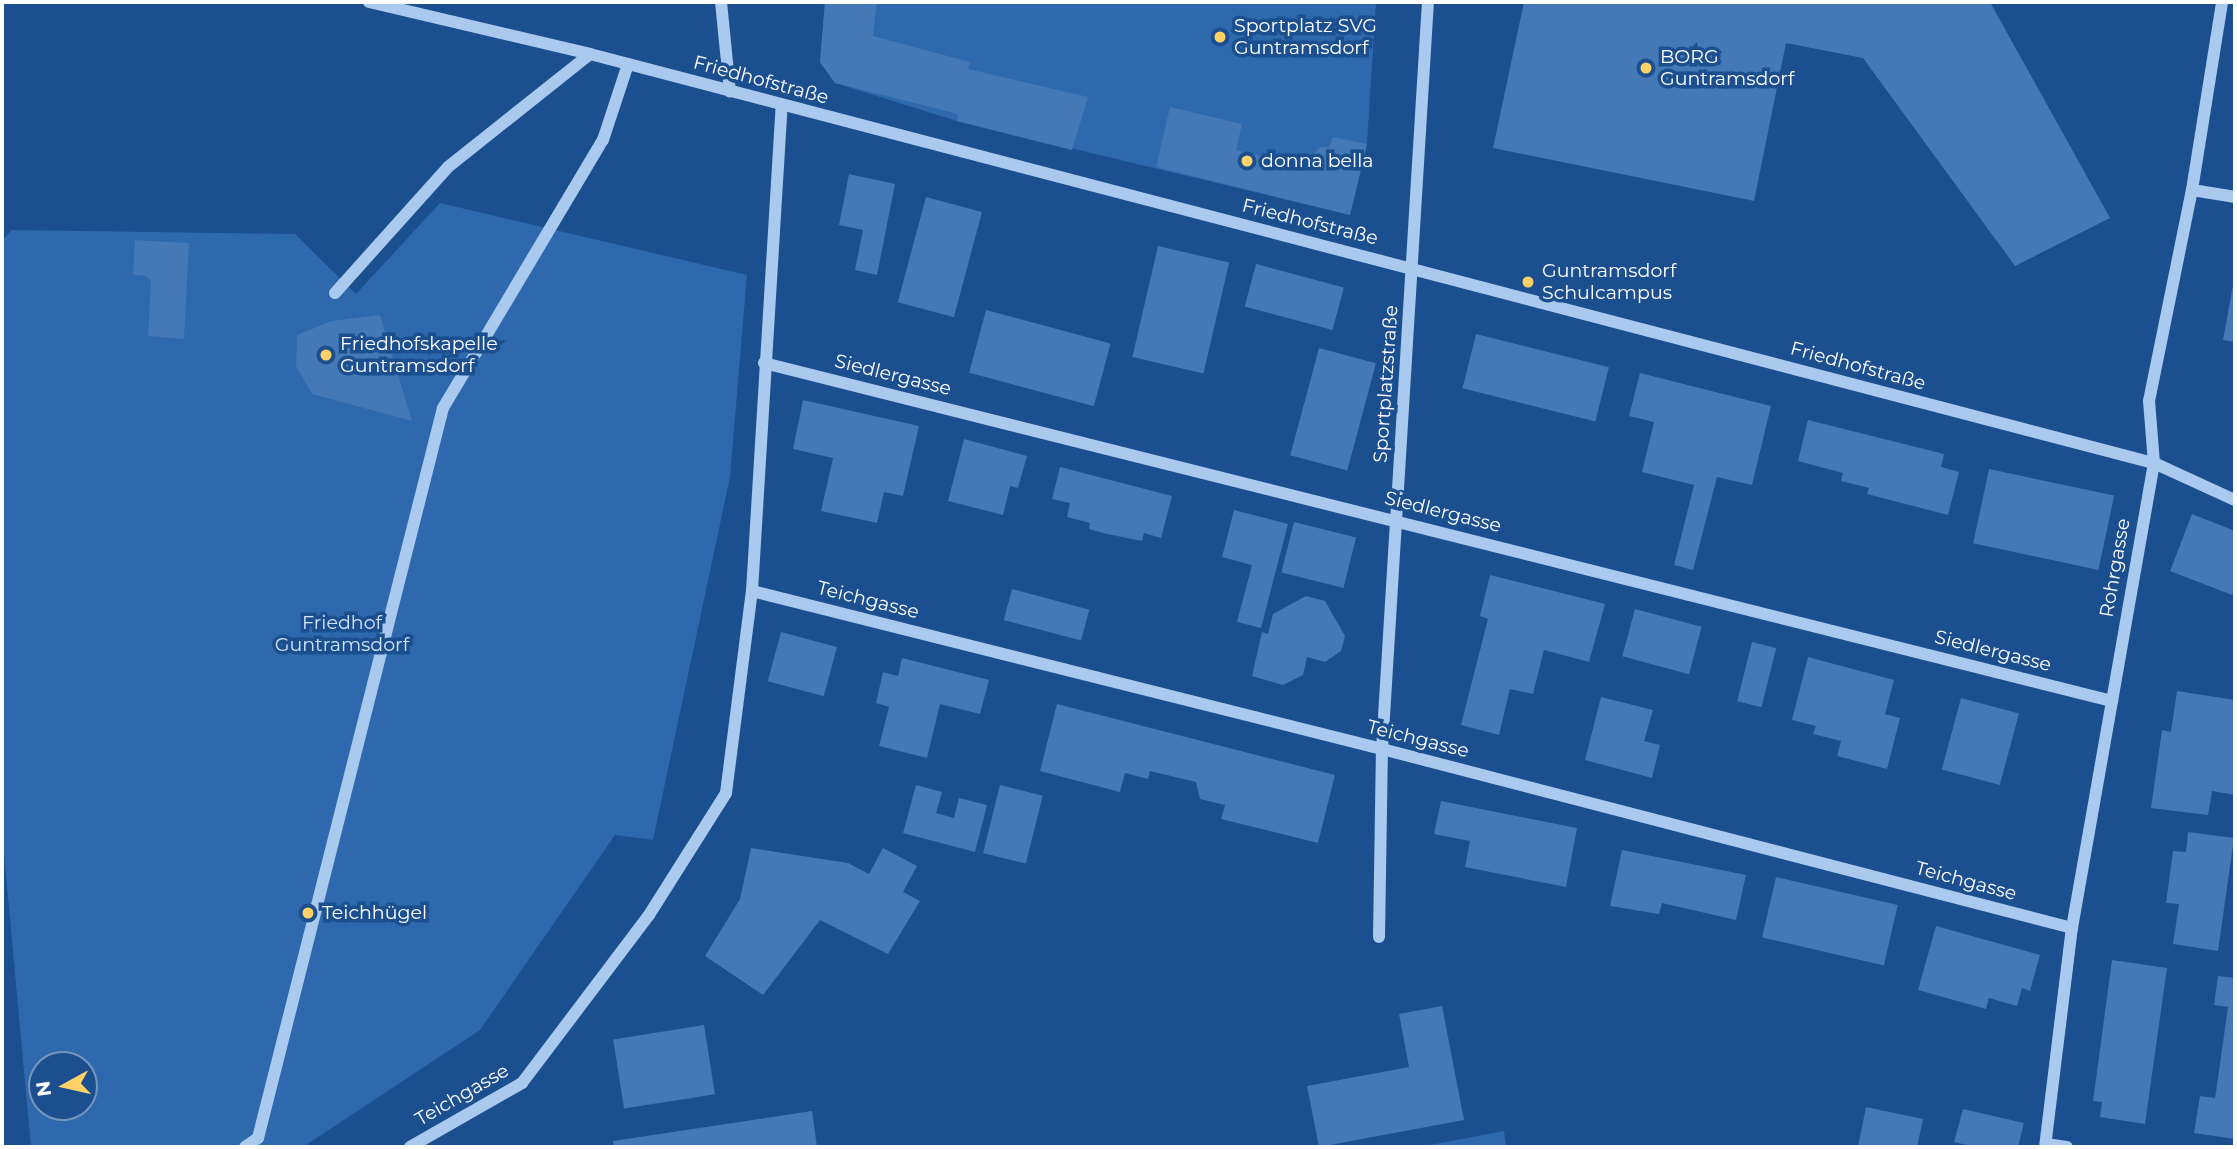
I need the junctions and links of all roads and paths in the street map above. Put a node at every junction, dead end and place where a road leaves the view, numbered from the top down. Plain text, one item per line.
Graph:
1 (369, 2) edge
2 (721, 2) edge
3 (1428, 2) edge
4 (2222, 2) edge
5 (590, 54) junction
6 (628, 64) junction
7 (730, 92) junction
8 (782, 106) junction
9 (2192, 190) junction
10 (2235, 197) edge
11 (1414, 268) junction
12 (335, 293) dead end
13 (764, 363) junction
14 (2154, 463) junction
15 (2235, 499) edge
16 (1394, 519) junction
17 (752, 591) junction
18 (2112, 701) junction
19 (1382, 749) junction
20 (2072, 928) junction
21 (1379, 937) dead end
22 (2046, 1145) edge
23 (245, 1147) edge
24 (410, 1147) edge
25 (2067, 1147) edge

1 - 5 street, Friedhofstraße
2 - 7 street
3 - 11 street, Sportplatzstraße
4 - 9 street, Rohrgasse
5 - 6 street, Friedhofstraße
5 - 12 street
6 - 7 street, Friedhofstraße
6 - 23 street
7 - 8 street, Friedhofstraße
8 - 11 street, Friedhofstraße
8 - 13 street, Teichgasse
9 - 10 street
9 - 14 street, Rohrgasse
11 - 14 street, Friedhofstraße
11 - 16 street, Sportplatzstraße
13 - 16 street, Siedlergasse
13 - 17 street, Teichgasse
14 - 15 street, Friedhofstraße
14 - 18 street, Rohrgasse
16 - 18 street, Siedlergasse
16 - 19 street, Sportplatzstraße
17 - 19 street, Teichgasse
17 - 24 street, Teichgasse
18 - 20 street, Rohrgasse
19 - 20 street, Teichgasse
19 - 21 street, Sportplatzstraße
20 - 22 street, Rohrgasse
22 - 25 street, Rohrgasse

